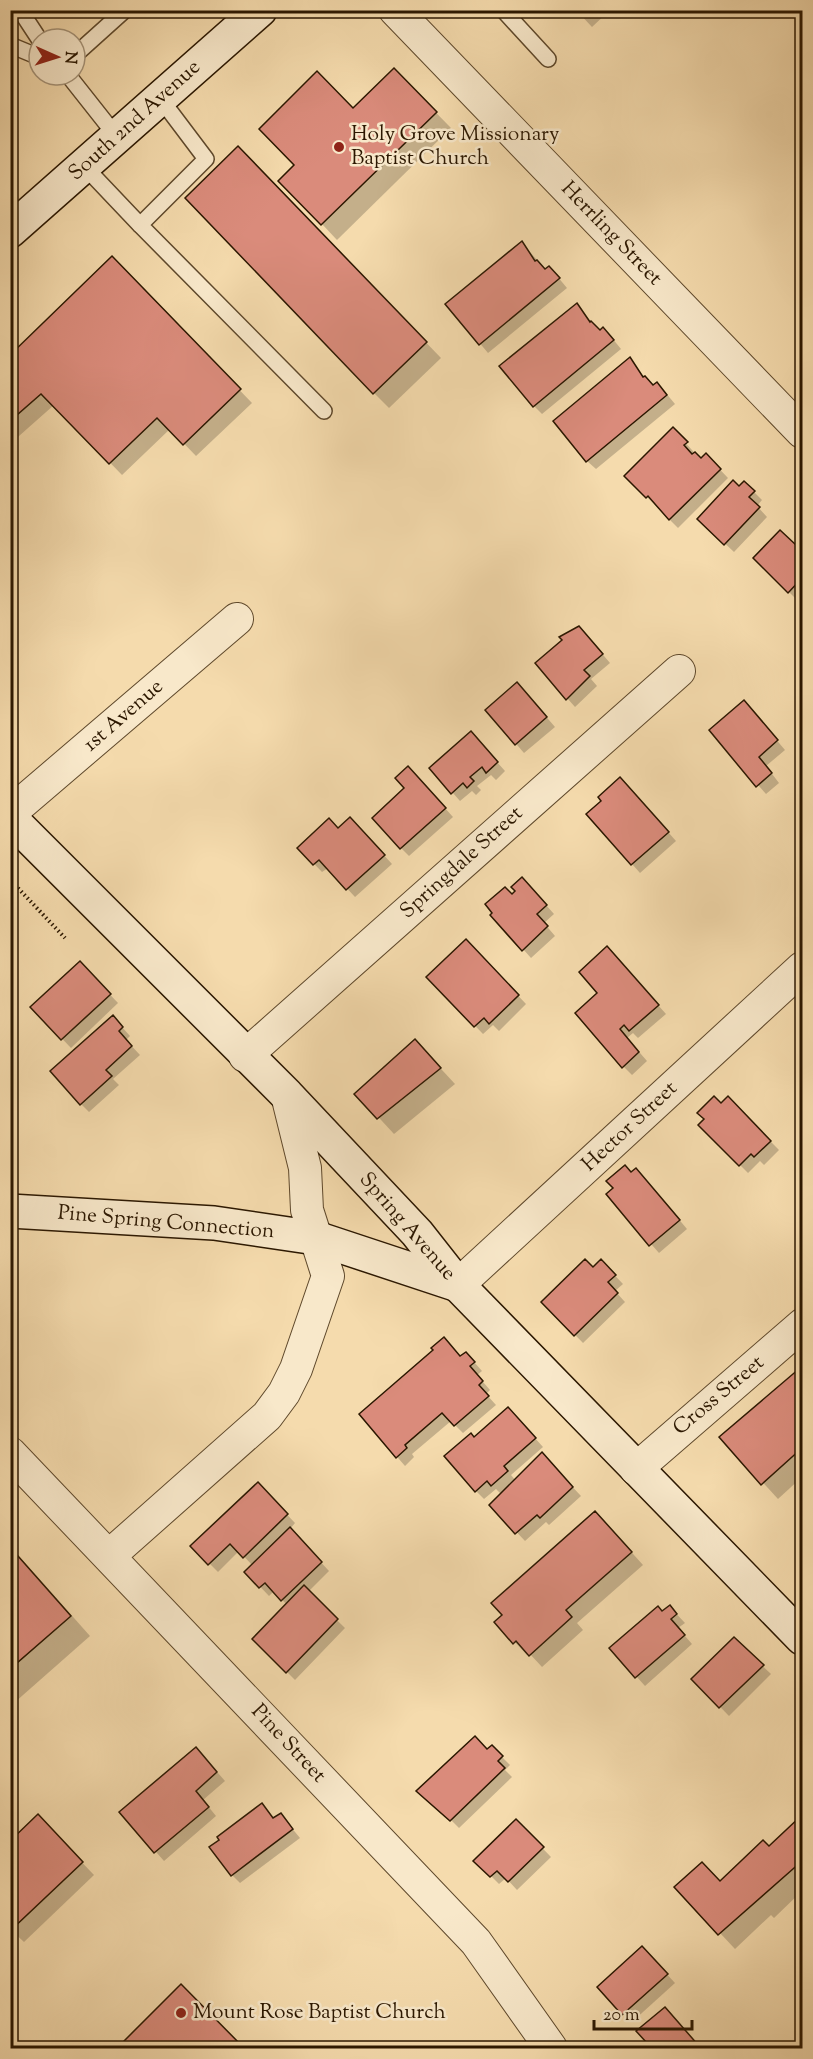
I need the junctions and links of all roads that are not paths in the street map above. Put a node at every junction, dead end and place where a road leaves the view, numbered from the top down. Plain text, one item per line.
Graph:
1 (20, 10) edge
2 (124, 10) edge
3 (260, 10) edge
4 (395, 10) edge
5 (503, 10) edge
6 (31, 27) edge
7 (87, 44) edge
8 (10, 45) edge
9 (27, 52) edge
10 (548, 59) dead end
11 (77, 87) edge
12 (160, 98) junction
13 (117, 137) junction
14 (84, 166) junction
15 (140, 225) junction
16 (10, 231) edge
17 (324, 411) dead end
18 (802, 432) edge
19 (237, 619) dead end
20 (679, 670) dead end
21 (10, 813) edge
22 (10, 818) edge
23 (802, 968) edge
24 (245, 1056) junction
25 (287, 1095) junction
26 (10, 1211) edge
27 (316, 1238) junction
28 (458, 1285) junction
29 (802, 1325) edge
30 (10, 1453) edge
31 (636, 1469) junction
32 (110, 1556) junction
33 (802, 1638) edge
34 (551, 2049) edge

1 - 6 lane
2 - 7 lane
3 - 12 street, South 2nd Avenue
4 - 18 street, Herrling Street
5 - 10 lane
8 - 9 lane
11 - 13 lane
12 - 13 street, South 2nd Avenue
12 - 15 lane
13 - 14 street, South 2nd Avenue
14 - 15 lane
14 - 16 street, South 2nd Avenue
15 - 17 lane
19 - 21 street, 1st Avenue
20 - 24 street, Springdale Street
22 - 24 street, Spring Avenue
23 - 28 street, Hector Street
24 - 25 street, Spring Avenue
25 - 27 street
25 - 28 street, Spring Avenue
26 - 27 street, Pine Spring Connection
27 - 28 street, Pine Spring Connection
27 - 32 street
28 - 31 street, Spring Avenue
29 - 31 street, Cross Street
30 - 32 street, Pine Street
31 - 33 street, Spring Avenue
32 - 34 street, Pine Street

